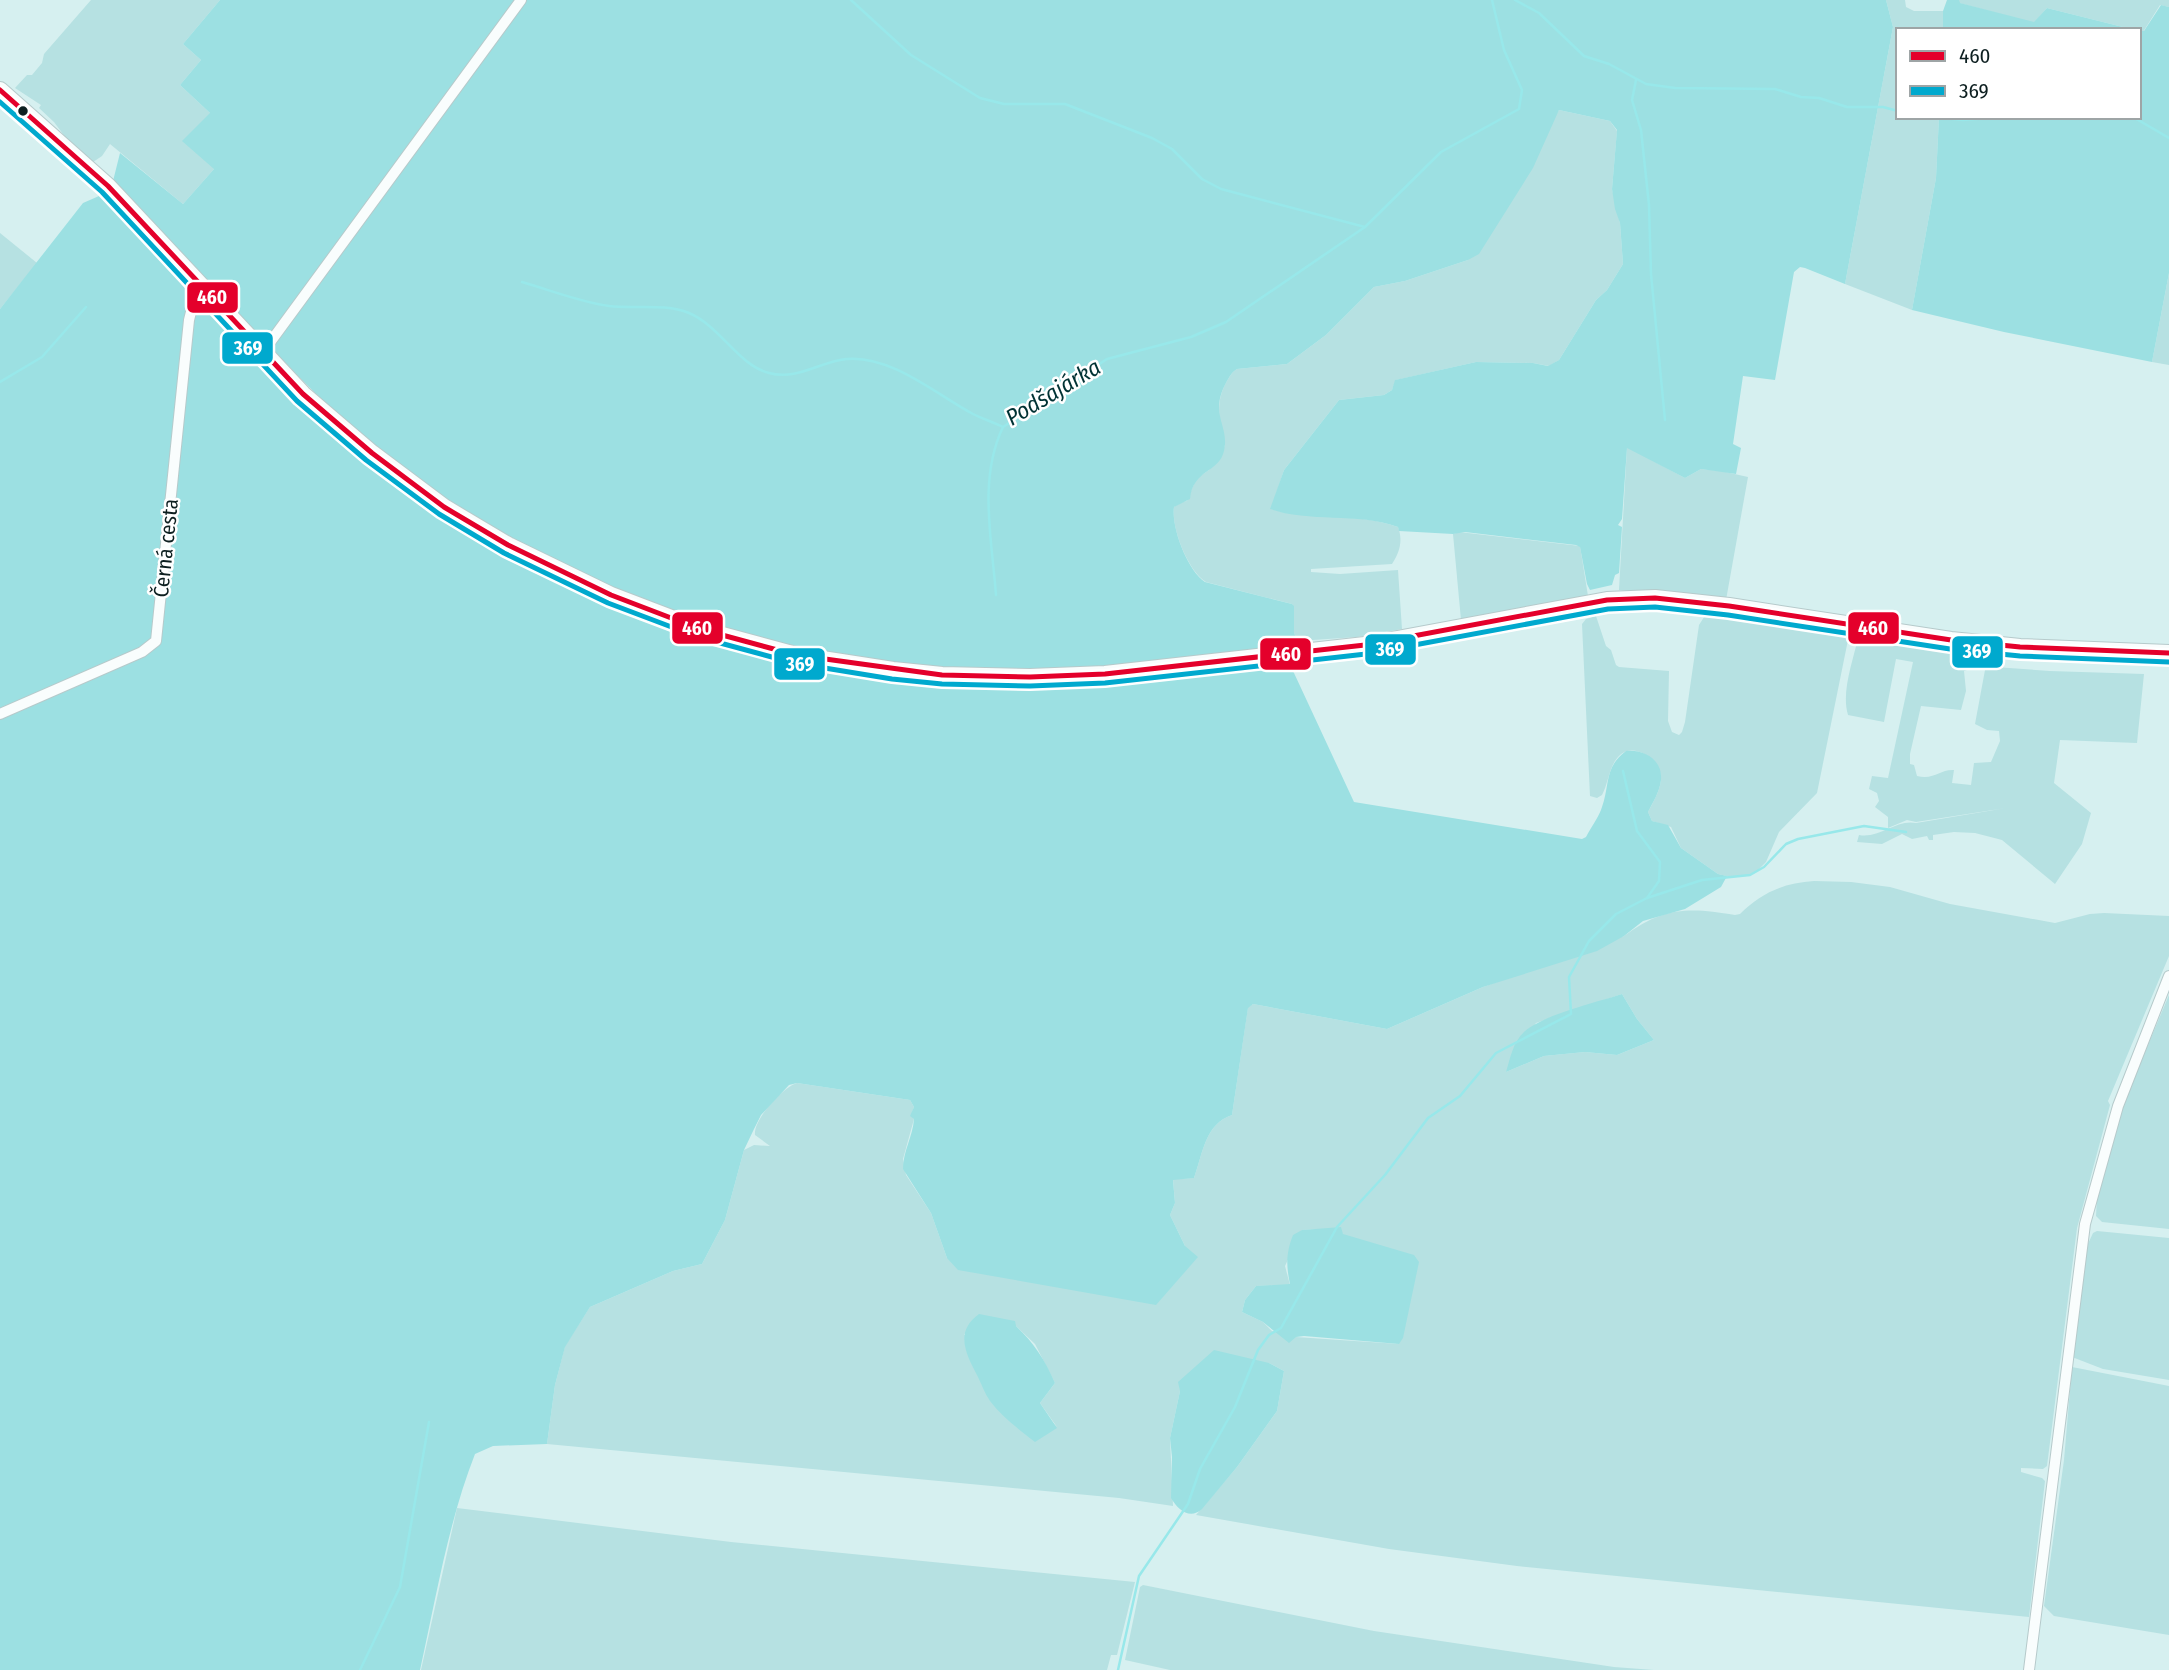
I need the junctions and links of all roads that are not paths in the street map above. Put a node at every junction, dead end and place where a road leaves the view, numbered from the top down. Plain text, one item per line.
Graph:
1 (521, 0) edge
2 (0, 90) edge
3 (202, 286) junction
4 (263, 352) junction
5 (2169, 653) edge
6 (0, 714) edge
7 (2169, 976) edge
8 (2029, 1670) edge

1 - 4 street
2 - 3 main road
3 - 4 main road
3 - 6 street, Černá cesta
4 - 5 main road
7 - 8 street

